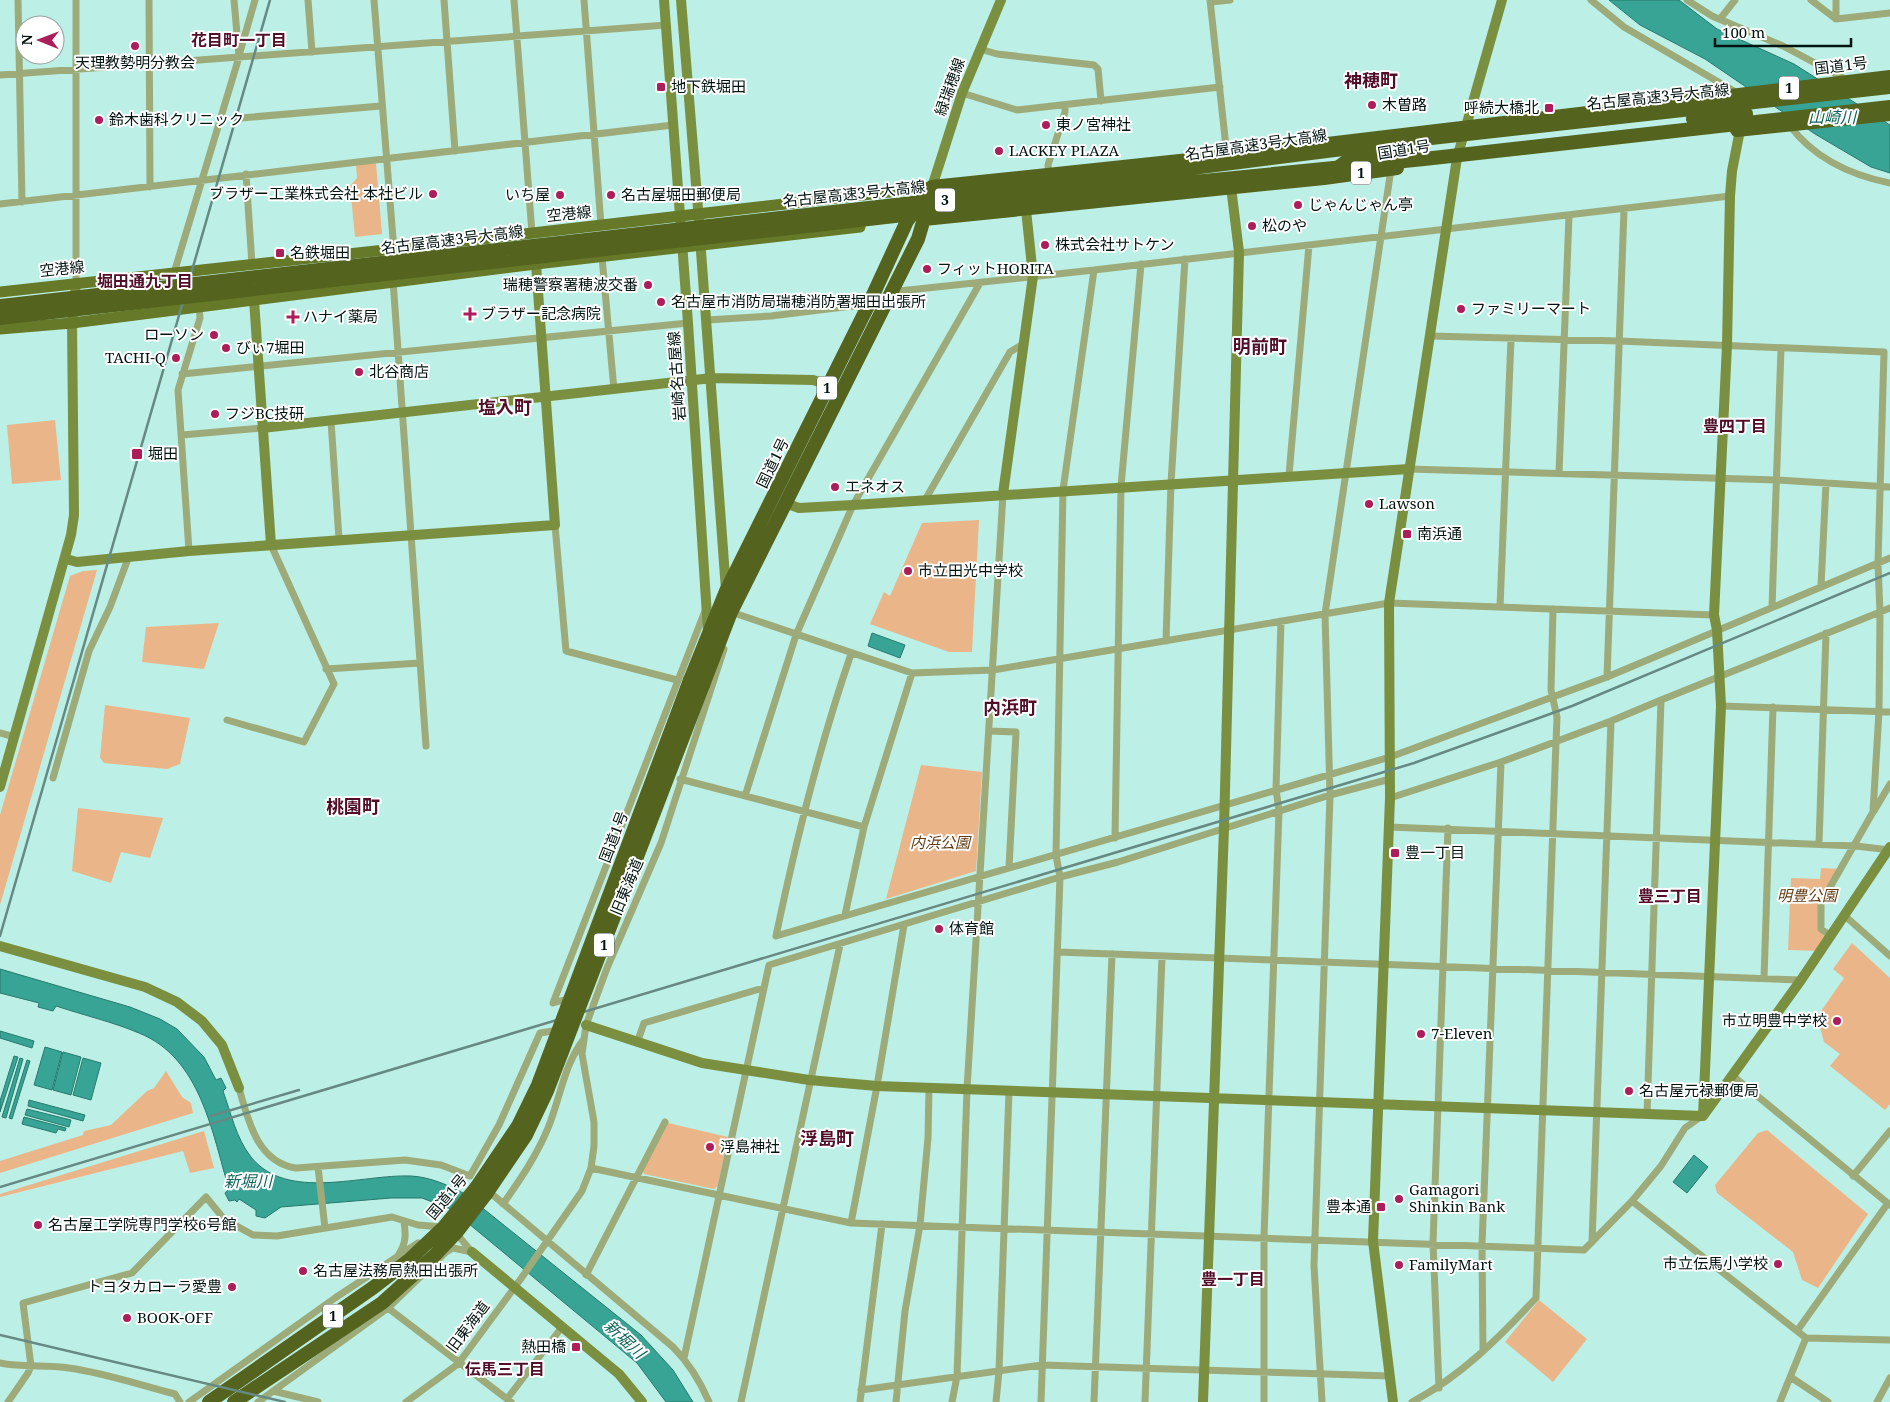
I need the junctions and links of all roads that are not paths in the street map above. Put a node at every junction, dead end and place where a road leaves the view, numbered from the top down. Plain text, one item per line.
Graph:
1 (18, 0) edge
2 (76, 0) edge
3 (149, 0) edge
4 (234, 0) edge
5 (255, 0) edge
6 (308, 0) edge
7 (374, 0) edge
8 (444, 0) edge
9 (514, 0) edge
10 (584, 0) edge
11 (664, 0) edge
12 (681, 0) edge
13 (1001, 0) edge
14 (1230, 0) edge
15 (1502, 0) edge
16 (1591, 0) edge
17 (1688, 0) edge
18 (1735, 0) edge
19 (1811, 0) edge
20 (1836, 0) edge
21 (1210, 1) edge
22 (1890, 13) edge
23 (1720, 19) junction
24 (1836, 19) junction
25 (666, 26) junction
26 (586, 31) junction
27 (516, 36) junction
28 (447, 43) junction
29 (377, 46) junction
30 (980, 49) junction
31 (312, 52) junction
32 (238, 57) junction
33 (149, 65) junction
34 (76, 70) junction
35 (19, 74) junction
36 (0, 75) edge
37 (1890, 77) edge
38 (1850, 81) junction
39 (1220, 87) junction
40 (1890, 87) edge
41 (962, 93) junction
42 (1744, 93) junction
43 (1101, 101) junction
44 (1065, 105) junction
45 (381, 106) junction
46 (1849, 112) junction
47 (1887, 112) edge
48 (241, 118) dead end
49 (673, 125) junction
50 (1465, 126) junction
51 (1794, 126) junction
52 (1740, 130) junction
53 (594, 135) junction
54 (524, 144) junction
55 (455, 151) junction
56 (1227, 156) junction
57 (1457, 158) junction
58 (386, 160) junction
59 (1391, 169) junction
60 (246, 174) junction
61 (1048, 174) junction
62 (1324, 178) junction
63 (203, 180) junction
64 (1890, 183) edge
65 (150, 187) junction
66 (932, 187) junction
67 (1231, 187) junction
68 (76, 194) junction
69 (1730, 196) junction
70 (22, 202) junction
71 (0, 204) edge
72 (1026, 210) junction
73 (1624, 210) junction
74 (698, 213) junction
75 (680, 215) junction
76 (1569, 216) junction
77 (924, 220) junction
78 (907, 221) junction
79 (601, 225) junction
80 (1446, 229) junction
81 (532, 233) junction
82 (1382, 236) junction
83 (1309, 245) junction
84 (701, 247) junction
85 (682, 248) junction
86 (394, 249) junction
87 (1239, 252) junction
88 (602, 257) junction
89 (1185, 259) junction
90 (536, 264) junction
91 (1141, 264) junction
92 (252, 265) junction
93 (1094, 270) junction
94 (174, 273) junction
95 (1033, 276) junction
96 (76, 283) junction
97 (393, 283) junction
98 (980, 283) junction
99 (0, 292) edge
100 (890, 292) junction
101 (254, 300) junction
102 (0, 306) edge
103 (199, 306) junction
104 (867, 308) junction
105 (0, 318) edge
106 (707, 320) junction
107 (72, 323) junction
108 (688, 323) junction
109 (0, 329) edge
110 (608, 331) junction
111 (1430, 336) junction
112 (540, 337) junction
113 (1511, 339) junction
114 (1564, 340) junction
115 (1619, 340) junction
116 (1023, 344) junction
117 (1727, 345) junction
118 (1780, 348) junction
119 (398, 352) junction
120 (259, 368) junction
121 (182, 374) junction
122 (712, 378) junction
123 (692, 381) junction
124 (829, 385) junction
125 (614, 390) junction
126 (545, 397) junction
127 (402, 412) junction
128 (331, 421) junction
129 (262, 428) junction
130 (182, 435) junction
131 (1409, 469) junction
132 (1345, 472) junction
133 (1505, 472) junction
134 (1559, 473) junction
135 (1289, 475) junction
136 (1614, 475) junction
137 (1232, 479) junction
138 (1720, 479) junction
139 (1777, 480) junction
140 (1171, 483) junction
141 (1826, 483) junction
142 (1120, 486) junction
143 (1880, 487) junction
144 (1890, 487) edge
145 (1063, 490) junction
146 (1003, 494) junction
147 (925, 500) junction
148 (785, 503) junction
149 (854, 505) junction
150 (555, 525) junction
151 (411, 535) junction
152 (339, 540) junction
153 (271, 544) junction
154 (189, 551) junction
155 (129, 556) junction
156 (1890, 558) edge
157 (66, 559) junction
158 (1878, 563) junction
159 (1821, 586) junction
160 (726, 591) junction
161 (1389, 603) junction
162 (1500, 607) junction
163 (1772, 607) junction
164 (1890, 608) edge
165 (1553, 609) junction
166 (705, 611) junction
167 (1609, 611) junction
168 (1880, 613) junction
169 (1325, 614) junction
170 (1714, 615) junction
171 (729, 616) junction
172 (1281, 621) junction
173 (1228, 630) junction
174 (1717, 630) junction
175 (708, 631) junction
176 (1826, 633) junction
177 (796, 635) junction
178 (1166, 641) junction
179 (1118, 649) junction
180 (851, 654) junction
181 (1060, 659) junction
182 (420, 663) junction
183 (326, 669) junction
184 (993, 670) junction
185 (912, 673) junction
186 (1607, 677) junction
187 (1720, 677) junction
188 (690, 682) junction
189 (1552, 698) junction
190 (1661, 700) junction
191 (1721, 706) junction
192 (1774, 707) junction
193 (1825, 710) junction
194 (1879, 712) junction
195 (1890, 712) edge
196 (227, 720) dead end
197 (1611, 721) junction
198 (989, 731) junction
199 (0, 733) edge
200 (14, 737) junction
201 (1556, 742) junction
202 (426, 746) dead end
203 (1390, 758) junction
204 (1501, 762) junction
205 (1328, 776) junction
206 (53, 778) dead end
207 (680, 779) junction
208 (1390, 779) junction
209 (1890, 784) edge
210 (0, 788) edge
211 (1276, 789) junction
212 (1330, 795) junction
213 (744, 796) junction
214 (1390, 798) junction
215 (1224, 805) junction
216 (804, 810) junction
217 (1279, 811) junction
218 (1873, 812) junction
219 (864, 827) junction
220 (1389, 827) junction
221 (1224, 828) junction
222 (1448, 828) junction
223 (1498, 831) junction
224 (1553, 833) junction
225 (1608, 837) junction
226 (1115, 838) junction
227 (1657, 839) junction
228 (1715, 840) junction
229 (1769, 842) junction
230 (1819, 844) junction
231 (1856, 846) junction
232 (1890, 848) edge
233 (1056, 855) junction
234 (1009, 868) junction
235 (981, 876) junction
236 (1060, 877) junction
237 (979, 902) junction
238 (845, 915) junction
239 (1845, 916) junction
240 (904, 925) junction
241 (1831, 936) junction
242 (840, 945) junction
243 (0, 946) edge
244 (1058, 952) junction
245 (571, 953) junction
246 (1112, 954) junction
247 (1162, 956) junction
248 (1890, 956) edge
249 (1219, 958) junction
250 (1274, 960) junction
251 (1323, 962) junction
252 (1384, 964) junction
253 (1443, 967) junction
254 (607, 968) junction
255 (1493, 969) junction
256 (1548, 971) junction
257 (1602, 973) junction
258 (1652, 975) junction
259 (1709, 977) junction
260 (1764, 978) junction
261 (1801, 980) junction
262 (763, 988) junction
263 (598, 992) junction
264 (586, 1025) junction
265 (584, 1039) junction
266 (636, 1043) junction
267 (746, 1072) junction
268 (1733, 1076) junction
269 (809, 1080) junction
270 (877, 1086) junction
271 (239, 1088) joint
272 (929, 1088) junction
273 (967, 1089) junction
274 (1009, 1091) junction
275 (1053, 1092) junction
276 (1106, 1094) junction
277 (1156, 1096) junction
278 (1214, 1098) junction
279 (1268, 1100) junction
280 (1318, 1102) junction
281 (1378, 1104) junction
282 (1437, 1106) junction
283 (1486, 1108) junction
284 (1542, 1110) junction
285 (1596, 1112) junction
286 (1647, 1114) junction
287 (1703, 1116) junction
288 (665, 1122) dead end
289 (1890, 1131) edge
290 (591, 1168) junction
291 (318, 1170) junction
292 (470, 1176) junction
293 (1854, 1176) junction
294 (636, 1177) junction
295 (720, 1194) junction
296 (1632, 1201) junction
297 (504, 1204) junction
298 (1889, 1204) edge
299 (782, 1208) junction
300 (404, 1222) junction
301 (851, 1223) junction
302 (882, 1224) junction
303 (920, 1225) junction
304 (963, 1226) junction
305 (325, 1228) junction
306 (450, 1228) junction
307 (1004, 1228) junction
308 (1047, 1230) junction
309 (1101, 1231) junction
310 (1151, 1233) junction
311 (1208, 1235) junction
312 (1264, 1237) junction
313 (1314, 1239) junction
314 (1373, 1241) junction
315 (1592, 1242) junction
316 (1432, 1243) junction
317 (546, 1244) junction
318 (1482, 1245) junction
319 (443, 1246) junction
320 (1536, 1247) junction
321 (472, 1252) junction
322 (397, 1257) junction
323 (435, 1264) junction
324 (586, 1275) junction
325 (518, 1284) junction
326 (388, 1308) junction
327 (562, 1327) junction
328 (1797, 1331) junction
329 (1806, 1338) junction
330 (1890, 1340) edge
331 (1483, 1350) junction
332 (684, 1358) junction
333 (0, 1363) edge
334 (458, 1364) junction
335 (1042, 1365) junction
336 (31, 1366) junction
337 (1096, 1367) junction
338 (1146, 1369) junction
339 (1203, 1370) junction
340 (999, 1371) junction
341 (1264, 1372) junction
342 (1321, 1374) junction
343 (957, 1376) junction
344 (1389, 1376) junction
345 (1792, 1378) junction
346 (1890, 1378) edge
347 (899, 1385) junction
348 (1439, 1388) junction
349 (861, 1390) junction
350 (273, 1391) junction
351 (509, 1401) edge
352 (8, 1402) edge
353 (180, 1402) edge
354 (188, 1402) edge
355 (209, 1402) edge
356 (234, 1402) edge
357 (258, 1402) edge
358 (318, 1402) edge
359 (406, 1402) edge
360 (642, 1402) edge
361 (709, 1402) edge
362 (741, 1402) edge
363 (860, 1402) edge
364 (896, 1402) edge
365 (952, 1402) edge
366 (996, 1402) edge
367 (1041, 1402) edge
368 (1094, 1402) edge
369 (1145, 1402) edge
370 (1203, 1402) edge
371 (1264, 1402) edge
372 (1322, 1402) edge
373 (1393, 1402) edge
374 (1412, 1402) edge
375 (1780, 1402) edge
376 (1828, 1402) edge
377 (1877, 1402) edge

1 - 35 street
2 - 34 street
3 - 33 street
4 - 32 street
5 - 32 street
6 - 31 street
7 - 29 street
8 - 28 street
9 - 27 street
10 - 26 street
11 - 25 street, 岩崎名古屋線
12 - 74 street
13 - 30 street, 緑瑞穂線
14 - 21 street
15 - 50 street
16 - 42 street
17 - 23 street
18 - 23 street
19 - 24 street
20 - 24 street
21 - 39 street
22 - 24 street
23 - 38 street
25 - 26 street
25 - 49 street, 岩崎名古屋線
26 - 27 street
26 - 53 street
27 - 28 street
27 - 54 street
28 - 29 street
28 - 55 street
29 - 31 street
29 - 45 street
30 - 41 street, 緑瑞穂線
30 - 43 street
31 - 32 street
32 - 33 street
32 - 63 street
33 - 34 street
33 - 65 street
34 - 35 street
34 - 68 street
35 - 36 street
35 - 70 street
37 - 38 highway, 国道1号 / 1
38 - 42 highway, 国道1号 / 1
39 - 43 street
39 - 56 street
40 - 102 highway, 名古屋高速3号大高線 / 3, bridge
41 - 44 street
41 - 66 street, 緑瑞穂線
42 - 50 highway, 国道1号 / 1
43 - 44 street
44 - 61 street
45 - 48 street
45 - 58 street
46 - 47 highway, 名古屋高速3号大高線 / 3, bridge
46 - 62 highway, bridge
46 - 105 highway, 名古屋高速3号大高線 / 3, bridge
47 - 51 highway, 国道1号 / 1
49 - 53 street
49 - 75 street, 岩崎名古屋線
50 - 56 highway, 国道1号 / 1
50 - 57 street
51 - 52 highway, 国道1号 / 1
51 - 64 street
52 - 57 highway, 国道1号 / 1
52 - 69 street
53 - 54 street
53 - 79 street
54 - 55 street
54 - 81 street
55 - 58 street
56 - 61 highway, 国道1号 / 1
57 - 59 highway, 国道1号 / 1
57 - 80 street
58 - 60 street
58 - 86 street
59 - 62 highway, 国道1号 / 1
59 - 82 street
60 - 63 street
60 - 92 street
61 - 66 highway, 国道1号 / 1
62 - 67 highway, 国道1号 / 1
63 - 65 street
63 - 94 street
65 - 68 street
66 - 74 main road, 空港線
66 - 77 highway, 国道1号 / 1
66 - 78 highway, 国道1号 / 1
67 - 72 highway, 国道1号 / 1
67 - 87 street
68 - 70 street
68 - 96 street
69 - 73 street
69 - 117 street
70 - 71 street
72 - 77 highway, 国道1号 / 1
72 - 95 street
73 - 76 street
73 - 115 street
74 - 75 main road, 空港線
74 - 84 street
75 - 79 main road, 空港線
75 - 85 street, 岩崎名古屋線
76 - 80 street
76 - 114 street
77 - 78 main road
77 - 100 highway, 国道1号 / 1
78 - 84 main road
78 - 104 highway, 国道1号 / 1
79 - 81 main road, 空港線
80 - 82 street
80 - 111 street
81 - 86 main road, 空港線
82 - 83 street
82 - 132 street
83 - 87 street
83 - 135 street
84 - 85 main road
84 - 106 street
85 - 88 main road
85 - 108 street, 岩崎名古屋線
86 - 92 main road, 空港線
86 - 97 street
87 - 89 street
87 - 137 street
88 - 90 main road
88 - 110 street
89 - 91 street
89 - 140 street
90 - 97 main road
90 - 112 street
91 - 93 street
91 - 142 street
92 - 94 main road, 空港線
93 - 95 street
93 - 145 street
94 - 96 main road, 空港線
95 - 98 street
95 - 116 street
96 - 99 main road, 空港線
96 - 107 street
97 - 101 main road
97 - 119 street
98 - 100 street
98 - 149 street
100 - 148 highway, 国道1号 / 1
101 - 103 main road
101 - 120 street
103 - 107 main road
103 - 121 street
104 - 106 street
104 - 124 highway, 国道1号 / 1
106 - 122 street
107 - 109 main road
107 - 157 street
108 - 110 street
108 - 123 street, 岩崎名古屋線
110 - 112 street
110 - 125 street
111 - 113 street
111 - 131 street
112 - 119 street
112 - 126 street
113 - 114 street
113 - 133 street
114 - 115 street
114 - 134 street
115 - 117 street
115 - 136 street
116 - 146 street
116 - 147 street
117 - 118 street
117 - 138 street
118 - 139 street
118 - 143 street
119 - 120 street
119 - 127 street
120 - 121 street
120 - 129 street
121 - 130 street
122 - 123 street
122 - 124 street
122 - 160 street
123 - 125 street
123 - 166 street, 岩崎名古屋線
124 - 160 highway, 国道1号 / 1
125 - 126 street
126 - 127 street
126 - 150 street
127 - 128 street
127 - 151 street
128 - 129 street
128 - 152 street
129 - 130 street
129 - 153 street
130 - 154 street
131 - 132 street
131 - 133 street
131 - 161 street
132 - 135 street
132 - 169 street
133 - 134 street
133 - 162 street
134 - 136 street
135 - 137 street
136 - 138 street
136 - 167 street
137 - 140 street
137 - 173 street
138 - 139 street
138 - 170 street
139 - 141 street
139 - 163 street
140 - 142 street
140 - 178 street
141 - 143 street
141 - 159 street
142 - 145 street
142 - 179 street
143 - 144 street
143 - 158 street
145 - 146 street
145 - 181 street
146 - 147 street
146 - 184 street
147 - 149 street
148 - 149 street
148 - 171 highway, 国道1号 / 1
149 - 177 street
150 - 151 street
150 - 188 street
151 - 152 street
151 - 182 street
152 - 153 street
153 - 154 street
153 - 183 street
154 - 155 street
155 - 157 street
155 - 206 street
156 - 158 street
157 - 200 street
158 - 159 street
158 - 168 street
159 - 163 street
160 - 171 street
160 - 175 highway, 国道1号 / 1
161 - 162 street
161 - 169 street
161 - 203 street
162 - 165 street
163 - 174 street
164 - 168 street
165 - 167 street
165 - 189 street
166 - 175 street, 岩崎名古屋線
166 - 188 street
167 - 170 street
167 - 186 street
168 - 176 street
168 - 194 street
169 - 172 street
169 - 205 street
170 - 174 street
171 - 177 street
171 - 188 highway, 国道1号 / 1
171 - 207 street, 旧東海道
172 - 173 street
172 - 211 street
173 - 178 street
173 - 215 street
174 - 186 street
174 - 187 street
175 - 188 highway, 国道1号 / 1
176 - 187 street
176 - 193 street
177 - 180 street
177 - 213 street
178 - 179 street
179 - 181 street
179 - 226 street
180 - 185 street
180 - 216 street
181 - 184 street
181 - 233 street
182 - 183 street
182 - 202 street
183 - 196 street
184 - 185 street
184 - 198 street
185 - 219 street
186 - 189 street
187 - 190 street
187 - 191 street
188 - 245 street
188 - 306 highway, 国道1号 / 1, bridge
189 - 201 street
189 - 203 street
190 - 197 street
190 - 227 street
191 - 192 street
191 - 228 street
192 - 193 street
192 - 229 street
193 - 194 street
193 - 230 street
194 - 195 street
194 - 218 street
197 - 201 street
197 - 225 street
198 - 234 street
198 - 235 street
199 - 200 street
200 - 210 street
201 - 204 street
201 - 224 street
203 - 205 street
203 - 208 street
204 - 214 street
204 - 223 street
205 - 211 street
205 - 212 street
207 - 213 street
207 - 254 street, 旧東海道
208 - 212 street
208 - 214 street
209 - 218 street
211 - 215 street
211 - 217 street
212 - 217 street
212 - 251 street
213 - 216 street
214 - 220 street
215 - 221 street
215 - 226 street
216 - 219 street
216 - 238 street
217 - 221 street
217 - 250 street
218 - 231 street
219 - 238 street
220 - 222 street
220 - 252 street
221 - 236 street
221 - 249 street
222 - 223 street
222 - 253 street
223 - 224 street
223 - 255 street
224 - 225 street
224 - 256 street
225 - 227 street
225 - 257 street
226 - 233 street
227 - 228 street
227 - 258 street
228 - 229 street
228 - 259 street
229 - 230 street
229 - 260 street
230 - 231 street
231 - 232 street
231 - 241 street
232 - 239 street
233 - 234 street
233 - 236 street
234 - 235 street
235 - 237 street
235 - 238 street
236 - 237 street
236 - 244 street
237 - 240 street
237 - 273 street
239 - 241 street
239 - 248 street
240 - 242 street
240 - 270 street
241 - 261 street
242 - 262 street
242 - 269 street
243 - 271 street
244 - 246 street
244 - 275 street
245 - 254 street
245 - 263 street
246 - 247 street
246 - 276 street
247 - 249 street
247 - 277 street
249 - 250 street
249 - 278 street
250 - 251 street
250 - 279 street
251 - 252 street
251 - 280 street
252 - 253 street
252 - 281 street
253 - 255 street
253 - 282 street
254 - 263 street, 旧東海道
255 - 256 street
255 - 283 street
256 - 257 street
256 - 284 street
257 - 258 street
257 - 285 street
258 - 259 street
258 - 286 street
259 - 260 street
259 - 287 street
260 - 261 street
261 - 268 street
262 - 266 street
262 - 267 street
263 - 264 street, 旧東海道
264 - 265 street, 旧東海道
264 - 266 street
264 - 292 street
265 - 290 street, 旧東海道
265 - 297 street
266 - 267 street
267 - 269 street
267 - 295 street
268 - 287 street
268 - 293 street
269 - 270 street
269 - 299 street
270 - 272 street
270 - 301 street
271 - 291 street
272 - 273 street
272 - 303 street
273 - 274 street
273 - 304 street
274 - 275 street
274 - 307 street
275 - 276 street
275 - 308 street
276 - 277 street
276 - 309 street
277 - 278 street
277 - 310 street
278 - 279 street
278 - 311 street
279 - 280 street
279 - 312 street
280 - 281 street
280 - 313 street
281 - 282 street
281 - 314 street
282 - 283 street
282 - 316 street
283 - 284 street
283 - 318 street
284 - 285 street
284 - 320 street
285 - 286 street
285 - 315 street
286 - 287 street
287 - 296 street
288 - 294 street
289 - 293 street
290 - 294 street
290 - 317 street, 旧東海道
291 - 292 street
291 - 305 street
292 - 297 street
293 - 298 street
294 - 295 street
294 - 324 street
295 - 299 street
295 - 332 street
296 - 315 street
296 - 328 street
297 - 317 street
298 - 328 street
299 - 301 street
299 - 362 street
300 - 305 street
300 - 306 street
300 - 322 street
301 - 302 street
302 - 303 street
302 - 349 street
303 - 304 street
303 - 347 street
304 - 307 street
304 - 343 street
305 - 336 street
306 - 319 highway, 国道1号 / 1
306 - 321 street
306 - 322 street
306 - 355 highway, 国道1号 / 1
307 - 308 street
307 - 340 street
308 - 309 street
308 - 335 street
309 - 310 street
309 - 337 street
310 - 311 street
310 - 338 street
311 - 312 street
311 - 339 street
312 - 313 street
312 - 341 street
313 - 314 street
313 - 342 street
314 - 316 street
314 - 344 street
315 - 320 street
316 - 318 street
316 - 348 street
317 - 324 street
317 - 325 street
318 - 320 street
318 - 331 street
319 - 323 street
319 - 356 highway, 国道1号 / 1
320 - 331 street
321 - 323 street
321 - 325 street
322 - 354 street
323 - 326 street
324 - 332 street
325 - 327 street
325 - 334 street, 旧東海道
326 - 334 street
326 - 350 street
327 - 351 street
327 - 360 street
328 - 329 street
329 - 330 street
329 - 345 street
331 - 348 street
332 - 361 street
333 - 336 street
334 - 351 street
334 - 359 street, 旧東海道
335 - 337 street
335 - 340 street
335 - 367 street
336 - 352 street
336 - 353 street
337 - 338 street
337 - 368 street
338 - 339 street
338 - 369 street
339 - 341 street
339 - 370 street
340 - 343 street
340 - 366 street
341 - 342 street
341 - 371 street
342 - 344 street
342 - 372 street
343 - 347 street
343 - 365 street
344 - 373 street
345 - 375 street
345 - 376 street
346 - 377 street
347 - 349 street
347 - 364 street
348 - 374 street
349 - 363 street
350 - 357 street
350 - 358 street

